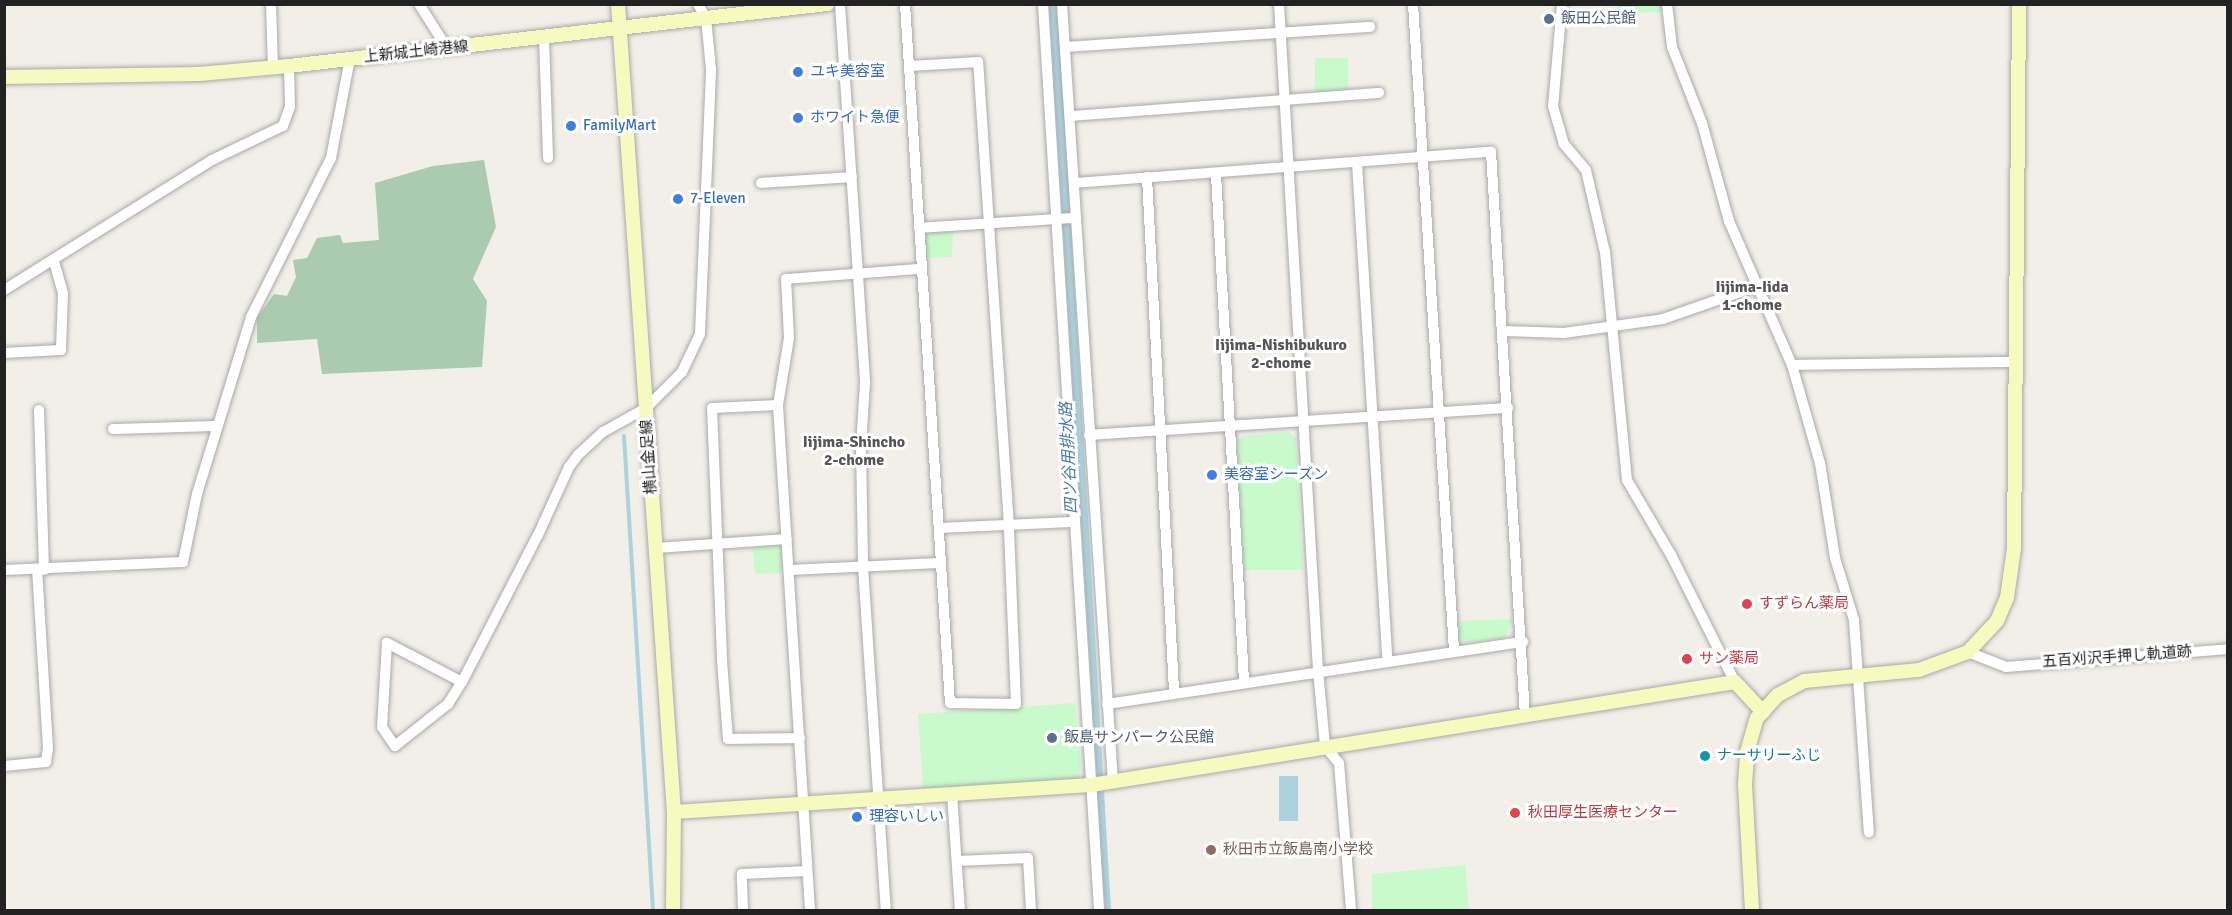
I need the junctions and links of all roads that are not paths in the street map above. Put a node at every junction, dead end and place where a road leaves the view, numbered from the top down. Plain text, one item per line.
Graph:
1 (271, 4) edge
2 (419, 4) edge
3 (618, 4) edge
4 (698, 4) edge
5 (827, 4) edge
6 (840, 4) edge
7 (905, 4) edge
8 (1042, 4) edge
9 (1062, 4) edge
10 (1279, 4) edge
11 (1413, 4) edge
12 (1562, 4) edge
13 (1667, 4) edge
14 (2019, 4) edge
15 (706, 18) junction
16 (620, 27) junction
17 (1370, 27) dead end
18 (1281, 32) junction
19 (544, 37) junction
20 (1066, 47) junction
21 (447, 48) junction
22 (350, 58) junction
23 (290, 66) junction
24 (910, 66) junction
25 (273, 68) junction
26 (4, 77) edge
27 (1379, 93) dead end
28 (1284, 98) junction
29 (1071, 116) junction
30 (548, 158) dead end
31 (1423, 159) junction
32 (1358, 163) junction
33 (1287, 168) junction
34 (1216, 174) junction
35 (852, 177) junction
36 (1146, 177) junction
37 (761, 183) dead end
38 (1074, 183) junction
39 (1075, 218) junction
40 (1058, 220) junction
41 (989, 224) junction
42 (919, 228) junction
43 (52, 259) junction
44 (920, 269) junction
45 (858, 272) junction
46 (1756, 286) junction
47 (4, 290) edge
48 (1615, 326) junction
49 (1505, 331) junction
50 (4, 353) edge
51 (2014, 362) junction
52 (1792, 365) junction
53 (778, 405) junction
54 (646, 408) junction
55 (1508, 408) junction
56 (39, 410) dead end
57 (1441, 414) junction
58 (1373, 418) junction
59 (1304, 421) junction
60 (217, 426) junction
61 (1230, 426) junction
62 (113, 429) dead end
63 (1161, 429) junction
64 (1089, 435) junction
65 (1072, 522) junction
66 (1009, 526) junction
67 (939, 528) junction
68 (787, 539) junction
69 (718, 544) junction
70 (656, 548) junction
71 (939, 563) junction
72 (863, 567) junction
73 (4, 570) edge
74 (41, 570) junction
75 (789, 570) junction
76 (1523, 642) junction
77 (2228, 649) edge
78 (1454, 650) junction
79 (1968, 652) junction
80 (1387, 660) junction
81 (1318, 670) junction
82 (1860, 674) junction
83 (1244, 681) junction
84 (462, 682) junction
85 (1734, 682) junction
86 (1174, 692) junction
87 (1107, 704) junction
88 (1763, 712) junction
89 (1525, 717) junction
90 (800, 738) junction
91 (1325, 746) junction
92 (4, 765) edge
93 (1101, 784) junction
94 (952, 794) junction
95 (880, 799) junction
96 (803, 804) junction
97 (674, 812) junction
98 (1869, 832) dead end
99 (957, 861) junction
100 (807, 871) junction
101 (673, 910) edge
102 (743, 910) edge
103 (810, 910) edge
104 (886, 910) edge
105 (960, 910) edge
106 (1031, 910) edge
107 (1099, 910) edge
108 (1351, 910) edge
109 (1752, 910) edge

1 - 25 street
2 - 21 street
3 - 16 street, 横山金足線
4 - 15 street
5 - 15 street, 上新城土崎港線
6 - 35 street
7 - 24 street
8 - 40 street
9 - 20 street
10 - 18 street
11 - 31 street
12 - 48 street
13 - 46 street
14 - 51 street
15 - 16 street, 上新城土崎港線
15 - 54 street
16 - 19 street, 上新城土崎港線
16 - 54 street, 横山金足線
17 - 18 street
18 - 20 street
18 - 28 street
19 - 21 street, 上新城土崎港線
19 - 30 street
20 - 29 street
21 - 22 street, 上新城土崎港線
22 - 23 street, 上新城土崎港線
22 - 60 street
23 - 25 street, 上新城土崎港線
23 - 43 street
24 - 41 street
24 - 42 street
25 - 26 street, 上新城土崎港線
27 - 28 street
28 - 29 street
28 - 33 street
29 - 38 street
31 - 32 street
31 - 49 street
31 - 57 street
32 - 33 street
32 - 58 street
33 - 34 street
33 - 59 street
34 - 36 street
34 - 61 street
35 - 37 street
35 - 45 street
36 - 38 street
36 - 63 street
38 - 39 street
39 - 40 street
39 - 64 street
40 - 41 street
40 - 65 street
41 - 42 street
41 - 66 street
42 - 44 street
43 - 47 street
43 - 50 street
44 - 45 street
44 - 67 street
45 - 53 street
45 - 72 street
46 - 48 street
46 - 52 street
48 - 49 street
48 - 85 street
49 - 55 street
51 - 52 street
51 - 79 street
52 - 82 street
53 - 68 street
53 - 69 street
54 - 70 street, 横山金足線
54 - 84 street
55 - 57 street
55 - 76 street
56 - 74 street
57 - 58 street
57 - 78 street
58 - 59 street
58 - 80 street
59 - 61 street
59 - 81 street
60 - 62 street
60 - 74 street
61 - 63 street
61 - 83 street
63 - 64 street
63 - 86 street
64 - 87 street
65 - 66 street
65 - 93 street
66 - 67 street
66 - 71 street
67 - 71 street
68 - 69 street
68 - 75 street
69 - 70 street
69 - 90 street
70 - 97 street, 横山金足線
71 - 72 street
72 - 75 street
72 - 95 street
73 - 74 street
74 - 92 street
75 - 90 street
76 - 78 street
76 - 89 street
77 - 79 street, 五百刈沢手押し軌道跡
78 - 80 street
79 - 82 street
80 - 81 street
81 - 83 street
81 - 91 street
82 - 88 street
82 - 98 street
83 - 86 street
84 - 84 street
85 - 88 street
85 - 89 street
86 - 87 street
87 - 93 street
88 - 109 street
89 - 91 street
90 - 96 street
91 - 93 street
91 - 108 street
93 - 94 street
93 - 107 street
94 - 95 street
94 - 99 street
95 - 96 street
95 - 104 street
96 - 97 street
96 - 100 street
97 - 101 street, 横山金足線
99 - 105 street
99 - 106 street
100 - 102 street
100 - 103 street

